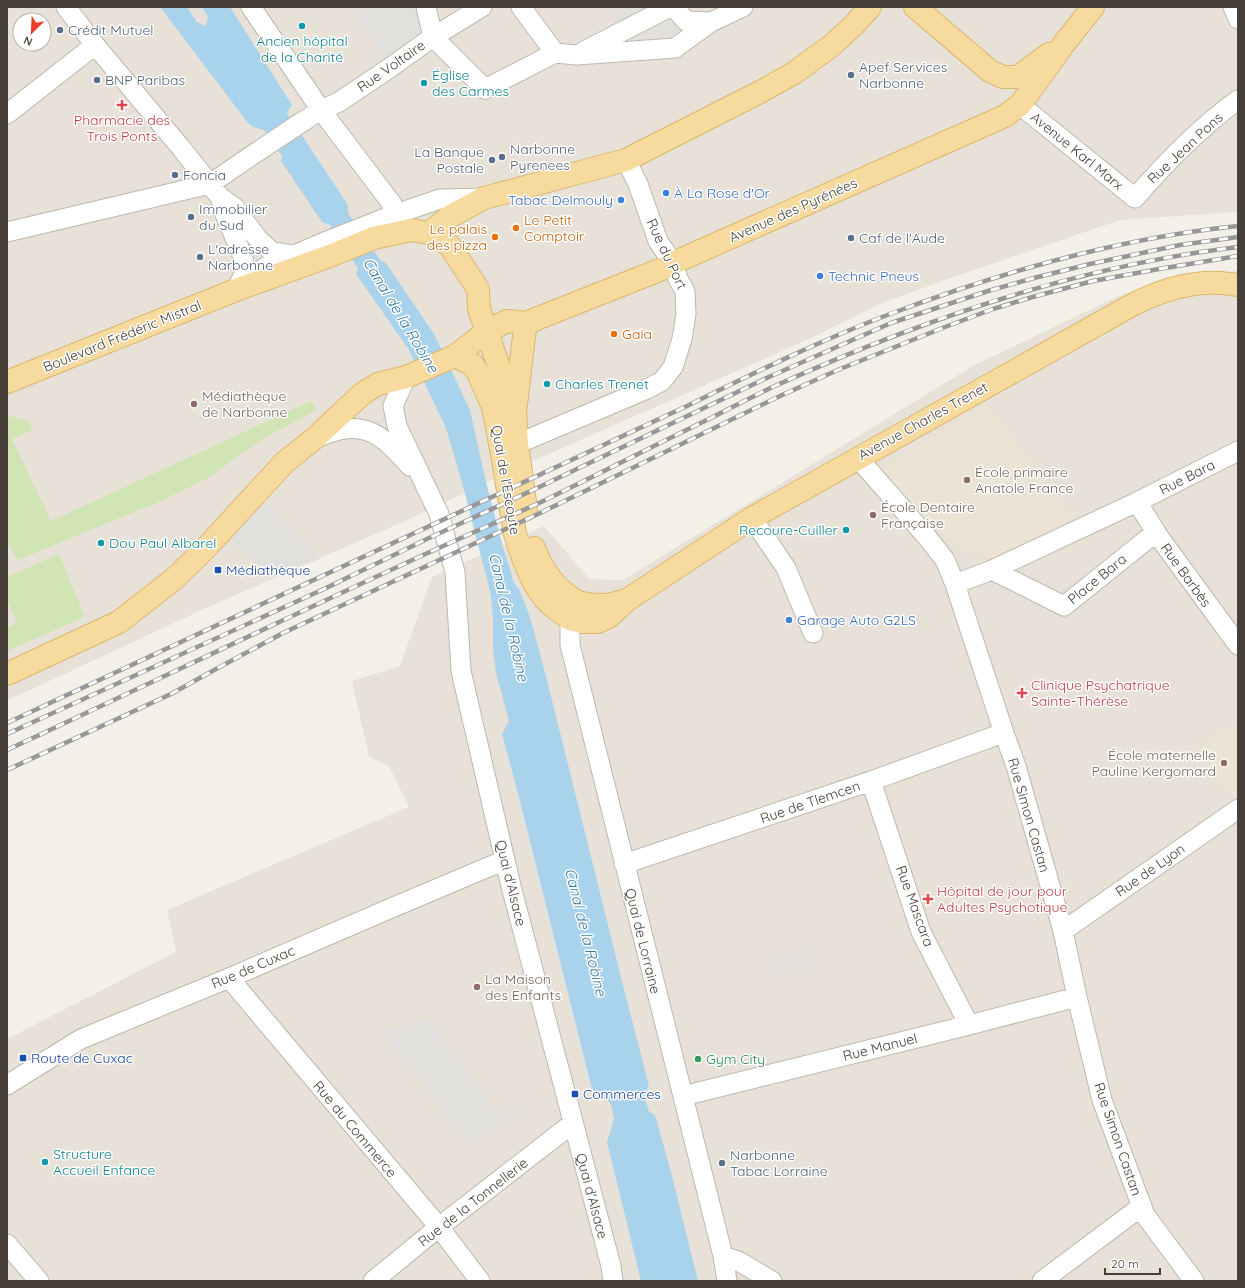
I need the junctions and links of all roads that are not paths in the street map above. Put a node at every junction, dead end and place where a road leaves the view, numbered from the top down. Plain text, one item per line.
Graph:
1 (66, 7) edge
2 (251, 7) edge
3 (426, 7) edge
4 (482, 7) edge
5 (521, 7) edge
6 (670, 7) edge
7 (674, 7) edge
8 (743, 7) edge
9 (870, 7) edge
10 (915, 7) edge
11 (1093, 7) edge
12 (1233, 7) edge
13 (1238, 19) edge
14 (711, 22) junction
15 (433, 37) junction
16 (95, 45) junction
17 (1063, 45) junction
18 (555, 53) junction
19 (577, 55) junction
20 (1238, 100) edge
21 (1020, 105) junction
22 (321, 110) junction
23 (7, 114) edge
24 (626, 160) junction
25 (215, 191) junction
26 (484, 198) junction
27 (1135, 198) joint
28 (393, 215) junction
29 (372, 231) junction
30 (7, 232) edge
31 (429, 233) junction
32 (331, 247) junction
33 (293, 255) junction
34 (673, 263) junction
35 (1236, 285) edge
36 (236, 290) junction
37 (479, 309) junction
38 (526, 323) junction
39 (486, 332) junction
40 (456, 356) junction
41 (406, 377) junction
42 (7, 382) edge
43 (515, 413) junction
44 (315, 438) junction
45 (517, 444) junction
46 (1238, 451) edge
47 (858, 458) junction
48 (424, 482) junction
49 (1137, 502) junction
50 (752, 518) junction
51 (1155, 533) junction
52 (992, 570) junction
53 (955, 584) junction
54 (627, 600) joint
55 (572, 609) junction
56 (813, 633) dead end
57 (1238, 645) edge
58 (7, 674) edge
59 (995, 736) dead end
60 (871, 781) junction
61 (1238, 809) edge
62 (505, 860) junction
63 (624, 864) junction
64 (1063, 931) junction
65 (225, 980) junction
66 (1077, 997) junction
67 (969, 1025) junction
68 (7, 1085) edge
69 (683, 1096) junction
70 (573, 1123) junction
71 (1142, 1206) junction
72 (439, 1227) junction
73 (7, 1244) edge
74 (723, 1256) junction
75 (39, 1281) edge
76 (373, 1281) edge
77 (480, 1281) edge
78 (613, 1281) edge
79 (727, 1281) edge
80 (772, 1281) edge
81 (1042, 1281) edge
82 (1194, 1281) edge

1 - 16 street
2 - 22 street
3 - 15 street
4 - 15 street, Rue Voltaire
5 - 18 street
6 - 19 street
7 - 14 street
8 - 14 street
9 - 24 main road
10 - 17 main road
11 - 17 main road, Avenue des Pyrénées
12 - 13 street
14 - 19 street
15 - 18 street
15 - 22 street, Rue Voltaire
16 - 23 street
16 - 25 street
17 - 21 main road, Avenue des Pyrénées
18 - 19 street
20 - 27 street, Rue Jean Pons
21 - 27 street, Avenue Karl Marx
21 - 34 main road, Avenue des Pyrénées
22 - 25 street, Rue Voltaire
22 - 28 street
24 - 26 main road
24 - 34 street, Rue du Port
25 - 30 street
25 - 33 street
25 - 36 street
26 - 28 street
26 - 31 main road
28 - 29 street
28 - 31 street, Quai de l'Escoute
29 - 31 main road
29 - 32 main road
31 - 37 main road, Quai de l'Escoute
32 - 33 street, Boulevard Frédéric Mistral
32 - 36 main road, Boulevard Frédéric Mistral
33 - 36 street, Boulevard Frédéric Mistral
34 - 38 main road, Avenue des Pyrénées
34 - 45 street, Rue du Port
35 - 47 main road, Avenue Charles Trenet
36 - 42 main road, Boulevard Frédéric Mistral
37 - 39 main road, Quai de l'Escoute
37 - 40 main road, Quai de l'Escoute
38 - 39 main road, Avenue des Pyrénées
38 - 43 main road, Quai de l'Escoute
39 - 40 main road, Avenue des Pyrénées
39 - 43 main road, Quai de l'Escoute
40 - 41 main road, Avenue des Pyrénées
40 - 55 main road, Quai de l'Escoute
41 - 44 main road, Avenue des Pyrénées
41 - 48 street, Quai d'Alsace
43 - 45 main road, Quai de l'Escoute
44 - 48 street, Quai d'Alsace
44 - 58 main road, Avenue des Pyrénées
45 - 55 main road, Quai de l'Escoute
46 - 49 street, Rue Bara
47 - 50 main road, Avenue Charles Trenet
47 - 53 street, Rue Simon Castan
48 - 62 street, Quai d'Alsace
49 - 51 street, Rue Barbès
49 - 52 street
50 - 54 main road, Avenue Charles Trenet
50 - 56 street
51 - 52 street, Place Bara
51 - 57 street, Rue Barbès
52 - 53 street
53 - 64 street, Rue Simon Castan
54 - 55 main road, Quai de l'Escoute
55 - 63 street, Quai de Lorraine
59 - 60 street, Rue de Tlemcen
60 - 63 street, Rue de Tlemcen
60 - 67 street, Rue Mascara
61 - 64 street, Rue de Lyon
62 - 65 street, Rue de Cuxac
62 - 70 street, Quai d'Alsace
63 - 69 street, Quai de Lorraine
64 - 66 street, Rue Simon Castan
65 - 68 street, Rue de Cuxac
65 - 72 street, Rue du Commerce
66 - 67 street, Rue Manuel
66 - 71 street, Rue Simon Castan
67 - 69 street, Rue Manuel
69 - 74 street, Quai de Lorraine
70 - 72 street, Rue de la Tonnellerie
70 - 78 street, Quai d'Alsace
71 - 81 street
71 - 82 street, Rue Simon Castan
72 - 76 street, Rue de la Tonnellerie
72 - 77 street, Rue du Commerce
73 - 75 street
74 - 79 street, Quai de Lorraine
74 - 80 street

